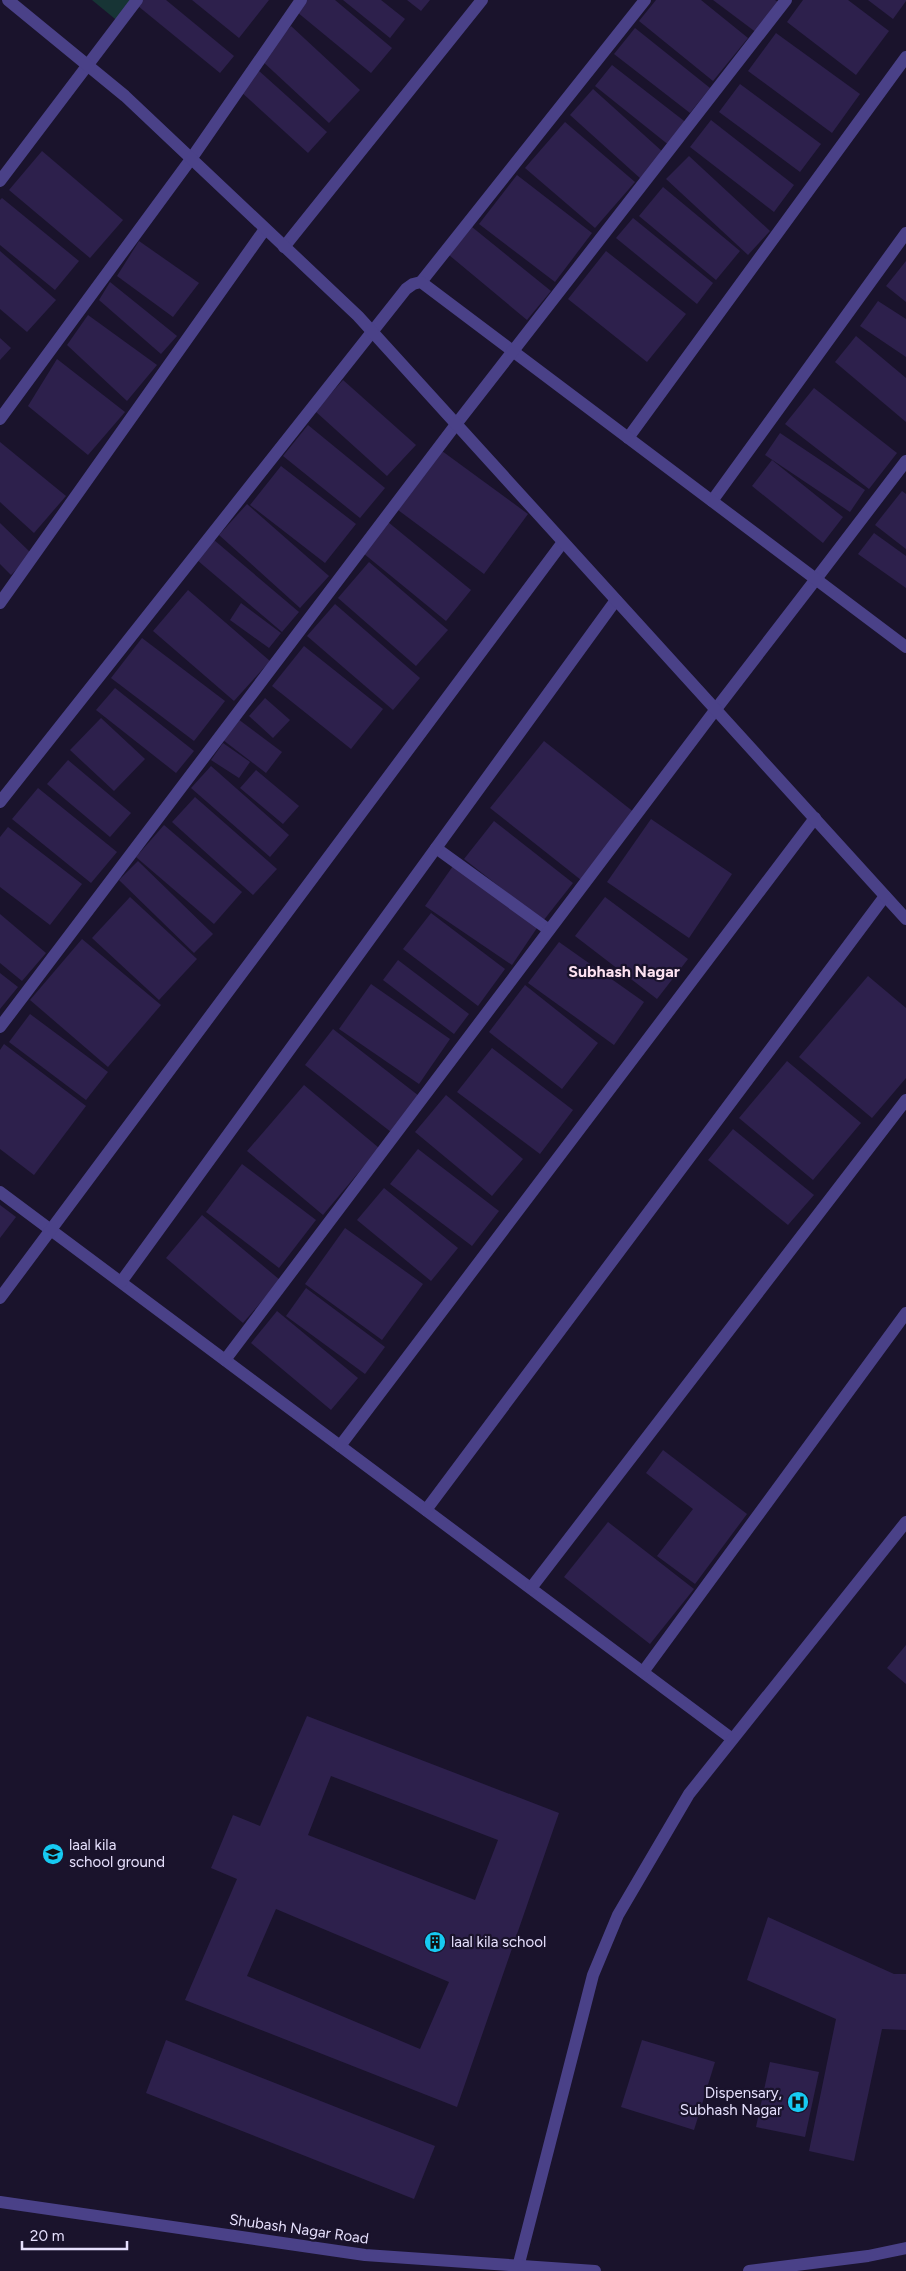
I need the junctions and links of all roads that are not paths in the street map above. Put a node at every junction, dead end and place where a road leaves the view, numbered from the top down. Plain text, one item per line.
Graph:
1 (8, 0) edge
2 (136, 0) edge
3 (301, 0) edge
4 (482, 0) edge
5 (645, 0) edge
6 (786, 0) edge
7 (906, 57) edge
8 (87, 65) junction
9 (191, 159) junction
10 (0, 181) edge
11 (265, 228) junction
12 (906, 233) edge
13 (284, 246) junction
14 (421, 282) junction
15 (372, 332) junction
16 (513, 351) junction
17 (0, 419) edge
18 (457, 424) junction
19 (628, 438) junction
20 (906, 461) edge
21 (712, 501) junction
22 (563, 542) junction
23 (816, 580) junction
24 (616, 600) junction
25 (0, 603) edge
26 (906, 647) edge
27 (716, 708) junction
28 (0, 802) edge
29 (815, 818) junction
30 (436, 848) junction
31 (885, 896) junction
32 (906, 919) edge
33 (549, 930) junction
34 (0, 1027) edge
35 (906, 1100) edge
36 (0, 1192) edge
37 (52, 1231) junction
38 (121, 1282) junction
39 (0, 1298) edge
40 (906, 1313) edge
41 (225, 1360) junction
42 (340, 1446) junction
43 (426, 1510) junction
44 (906, 1522) edge
45 (531, 1588) junction
46 (643, 1672) junction
47 (732, 1738) junction
48 (0, 2202) edge
49 (0, 2207) edge
50 (906, 2248) edge
51 (518, 2269) edge
52 (595, 2271) edge
53 (749, 2271) edge

1 - 8 street
2 - 8 street
3 - 9 street
4 - 13 street
5 - 14 street
6 - 16 street
7 - 19 street
8 - 9 street
8 - 10 street
9 - 11 street
9 - 17 street
11 - 13 street
11 - 25 street
12 - 21 street
13 - 15 street
14 - 15 street
14 - 16 street
15 - 18 street
15 - 28 street
16 - 18 street
16 - 19 street
18 - 22 street
18 - 34 street
19 - 21 street
20 - 23 street
21 - 23 street
22 - 24 street
22 - 37 street
23 - 26 street
23 - 27 street
24 - 27 street
24 - 30 street
27 - 29 street
27 - 33 street
29 - 31 street
29 - 42 street
30 - 33 street
30 - 38 street
31 - 32 street
31 - 43 street
33 - 41 street
35 - 45 street
36 - 37 street
37 - 38 street
37 - 39 street
38 - 41 street
40 - 46 street
41 - 42 street
42 - 43 street
43 - 45 street
44 - 47 street
45 - 46 street
46 - 47 street
47 - 51 street
48 - 49 street
48 - 51 street, Shubash Nagar Road
50 - 53 street
51 - 52 street, Shubash Nagar Road

